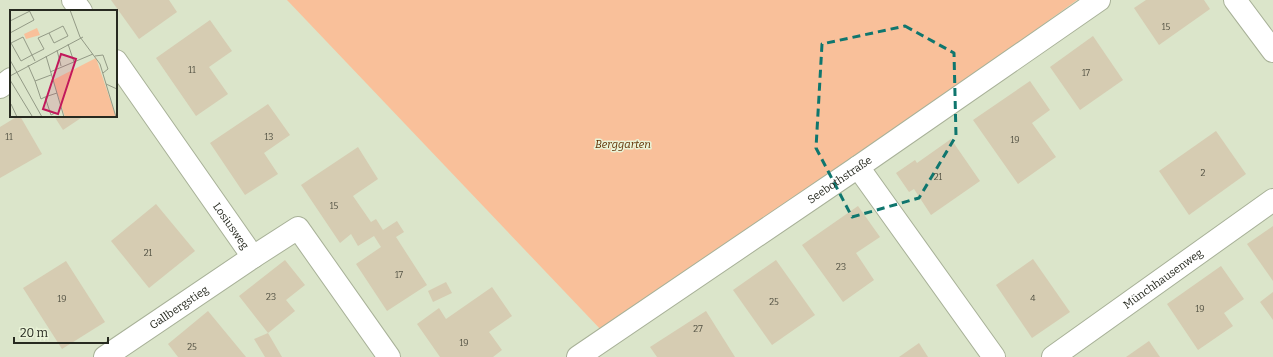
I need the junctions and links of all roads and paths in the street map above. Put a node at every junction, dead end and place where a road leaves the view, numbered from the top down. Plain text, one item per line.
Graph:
1 (73, 0) edge
2 (1099, 0) edge
3 (1235, 0) edge
4 (80, 10) edge
5 (1273, 51) edge
6 (117, 62) edge
7 (10, 80) edge
8 (0, 86) edge
9 (858, 167) junction
10 (1273, 200) edge
11 (253, 257) junction
12 (105, 357) edge
13 (389, 357) edge
14 (578, 357) edge
15 (994, 357) edge
16 (1053, 357) edge

1 - 4 street
2 - 9 street, Seebothstraße
3 - 5 street
6 - 11 street, Losiusweg
7 - 8 street
9 - 14 street, Seebothstraße
9 - 15 street
10 - 16 street, Münchhausenweg
11 - 12 street, Gallbergstieg
11 - 13 street, Losiusweg

